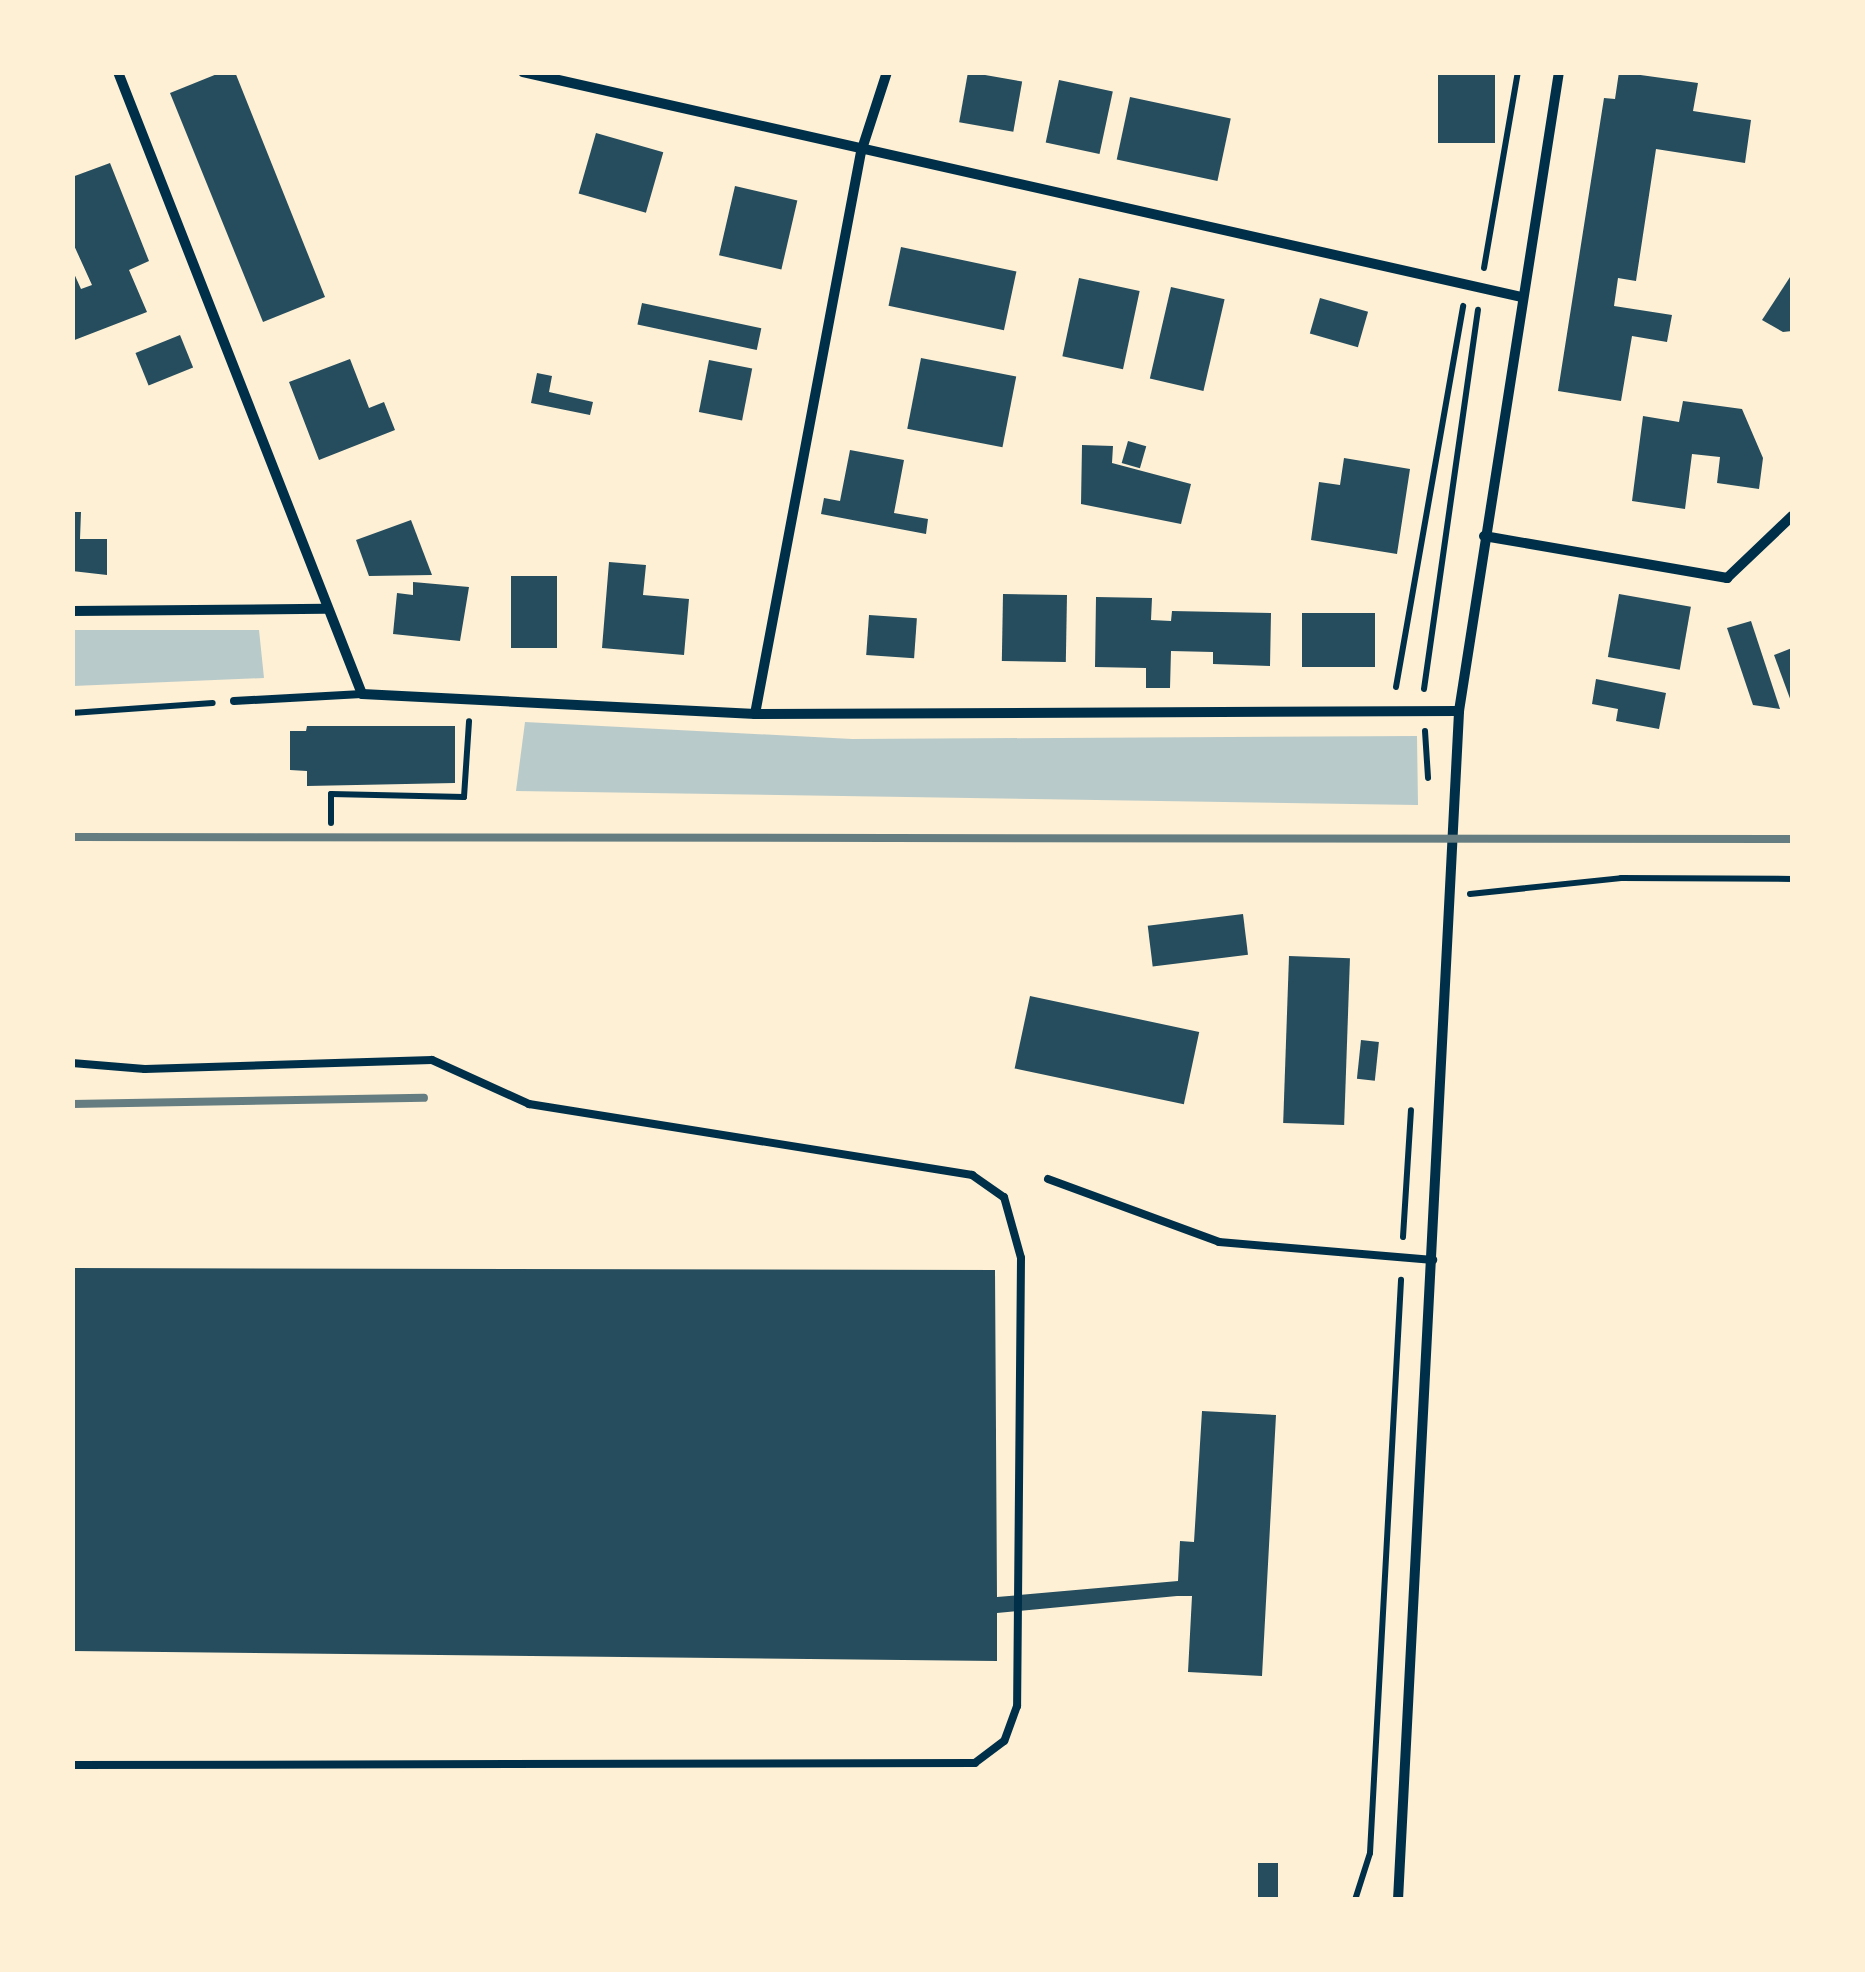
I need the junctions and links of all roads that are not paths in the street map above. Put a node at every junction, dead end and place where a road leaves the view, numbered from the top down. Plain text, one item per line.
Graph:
1 (118, 72) edge
2 (523, 72) edge
3 (887, 72) edge
4 (1559, 72) edge
5 (861, 152) junction
6 (1521, 297) junction
7 (1792, 516) edge
8 (1484, 536) junction
9 (324, 609) junction
10 (72, 611) edge
11 (362, 694) junction
12 (234, 702) road end
13 (1459, 711) junction
14 (755, 714) junction
15 (72, 1063) edge
16 (1048, 1179) dead end
17 (1433, 1260) junction
18 (72, 1765) edge
19 (1398, 1900) edge

1 - 9 street
2 - 5 street
3 - 5 street
4 - 6 street
5 - 6 street
5 - 14 street
6 - 8 street
7 - 8 street
8 - 13 street
9 - 10 street
9 - 11 street
11 - 12 lane
11 - 14 street
13 - 14 street
13 - 17 street
15 - 18 lane
16 - 17 lane
17 - 19 street

